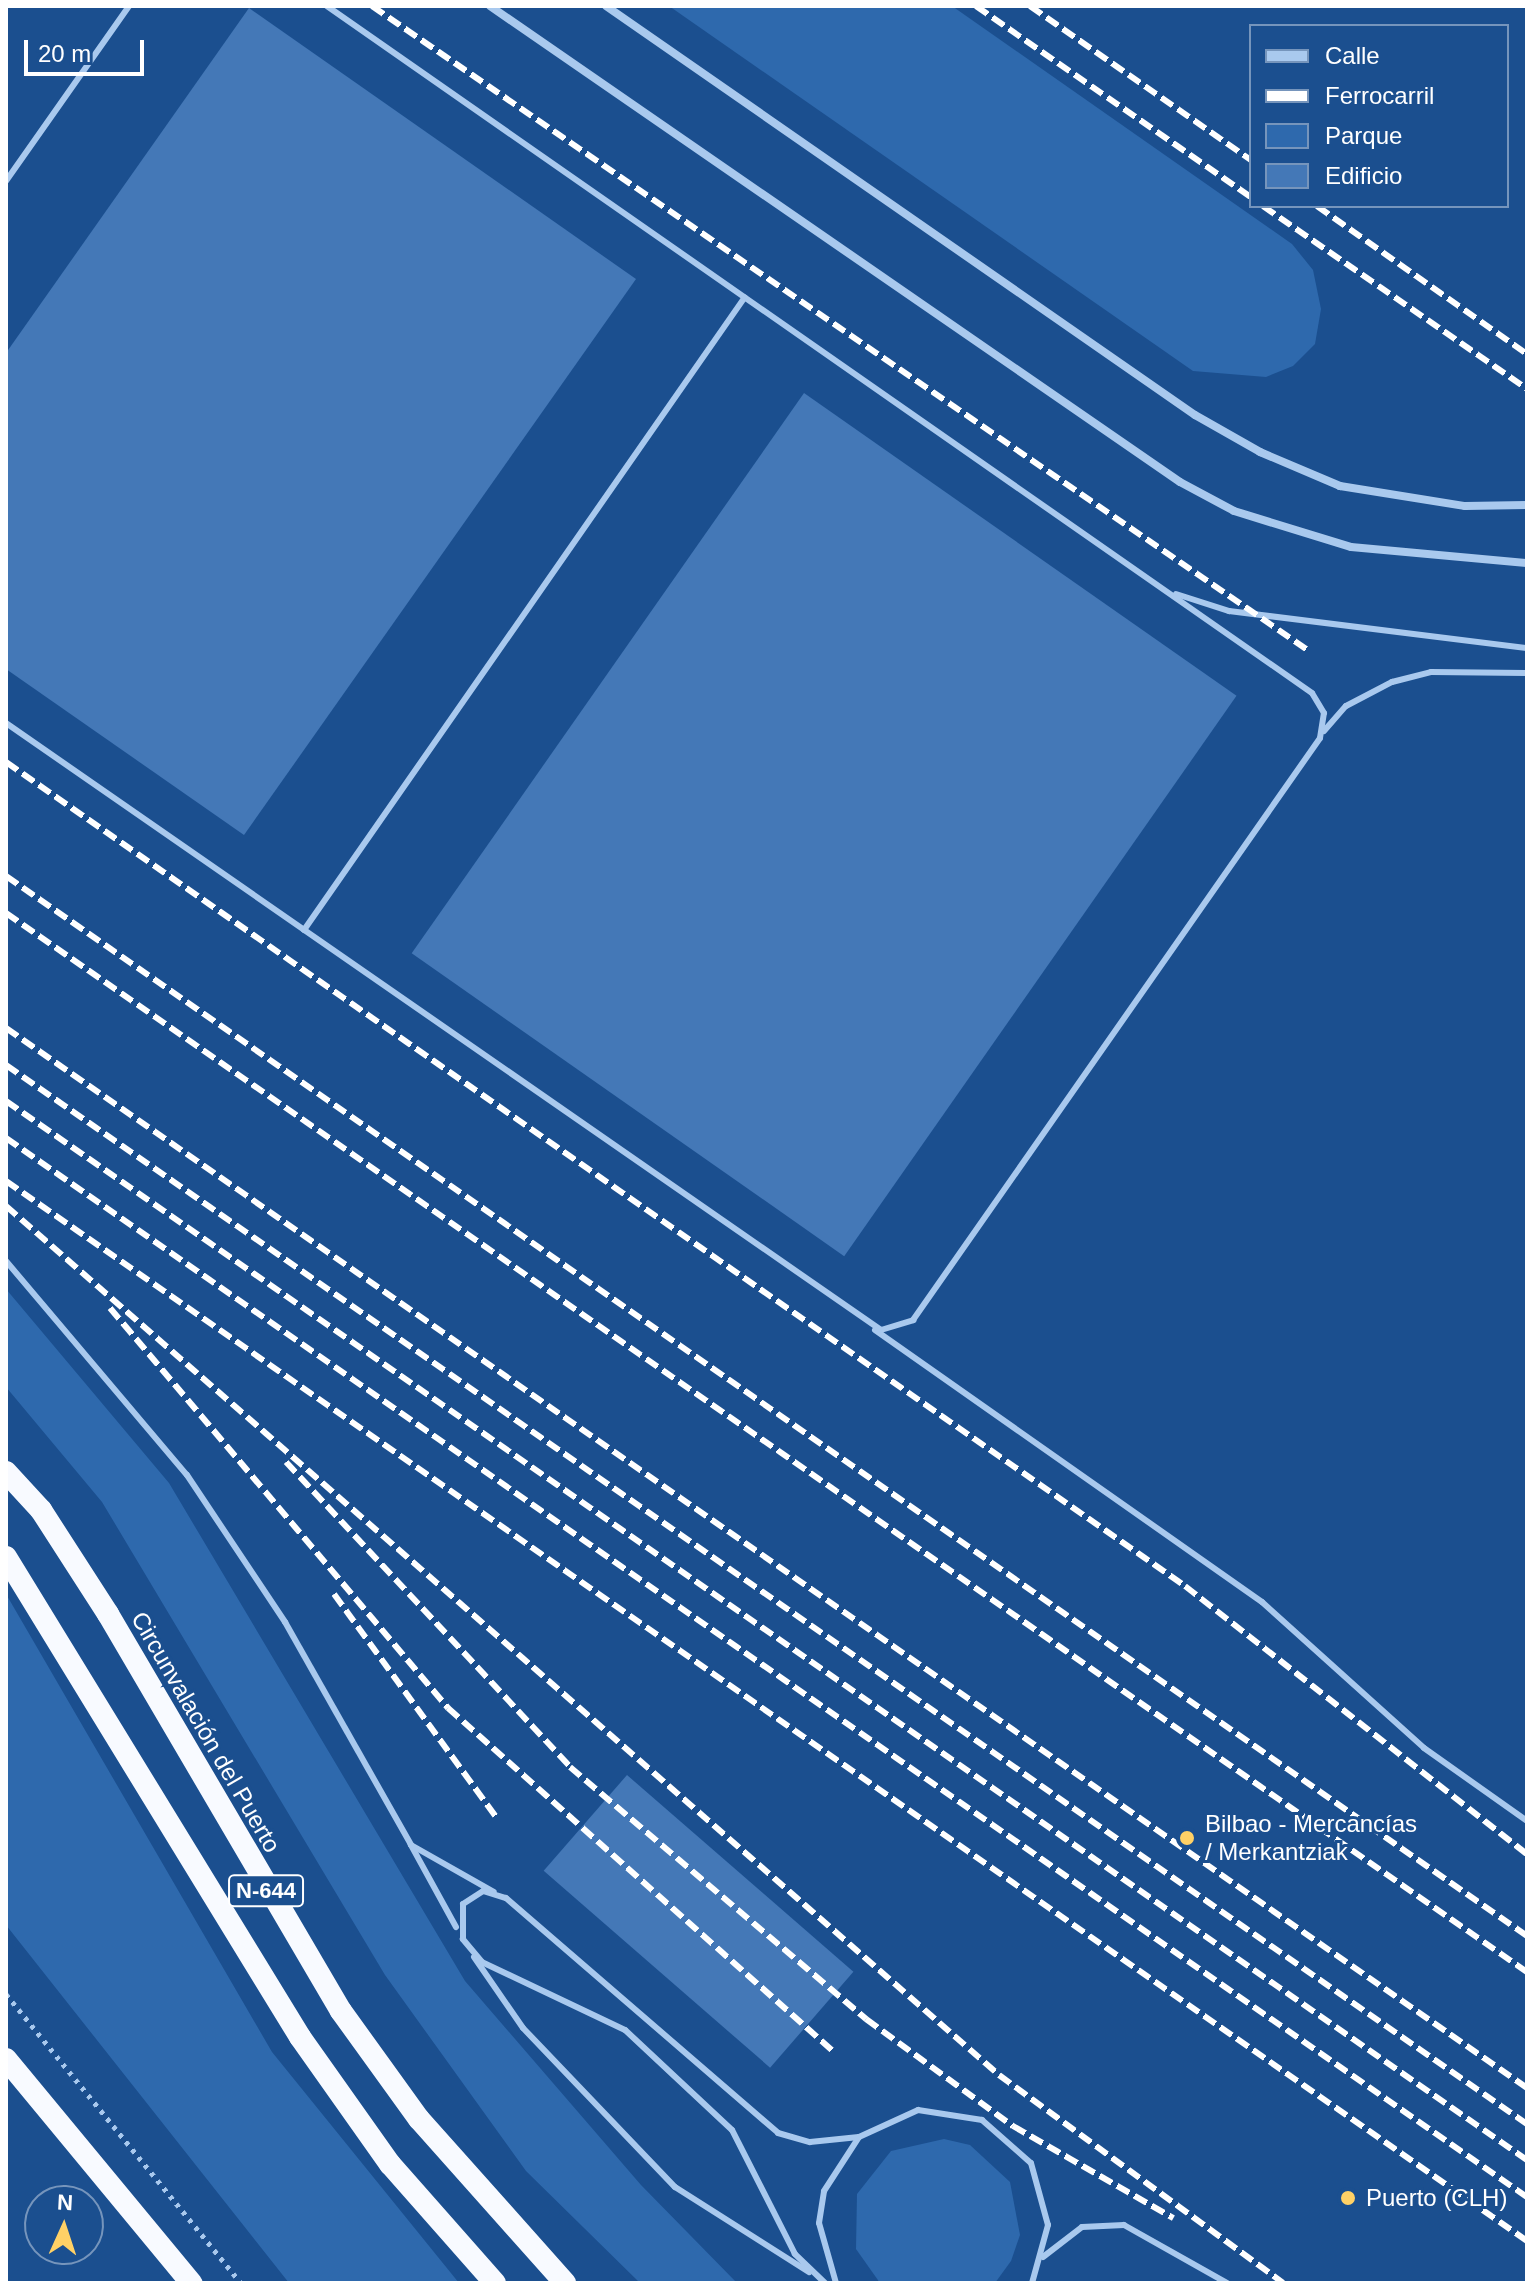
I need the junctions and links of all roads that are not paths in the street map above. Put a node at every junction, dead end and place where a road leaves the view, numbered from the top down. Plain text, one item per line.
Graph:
1 (129, 6) edge
2 (327, 6) edge
3 (490, 6) edge
4 (606, 6) edge
5 (6, 181) edge
6 (745, 297) junction
7 (1527, 505) edge
8 (1527, 563) edge
9 (1160, 587) junction
10 (1527, 648) edge
11 (1527, 673) edge
12 (6, 723) edge
13 (1320, 738) junction
14 (304, 930) junction
15 (6, 1261) edge
16 (868, 1326) junction
17 (6, 1472) edge
18 (6, 1557) edge
19 (1527, 1821) edge
20 (411, 1845) junction
21 (496, 1893) junction
22 (463, 1939) junction
23 (6, 2059) edge
24 (859, 2137) junction
25 (1043, 2257) junction
26 (815, 2276) junction
27 (191, 2283) edge
28 (495, 2283) edge
29 (565, 2283) edge
30 (825, 2283) edge
31 (836, 2283) edge
32 (1032, 2283) edge
33 (1227, 2283) edge

1 - 5 lane
2 - 6 lane
3 - 8 street
4 - 7 street
6 - 9 lane
6 - 14 lane
9 - 10 lane
9 - 13 lane
11 - 13 lane
12 - 14 lane
13 - 16 lane
14 - 16 lane
15 - 20 lane
16 - 19 lane
17 - 29 highway, Circunvalación del Puerto / N-644
18 - 28 highway, N-644
20 - 21 lane
20 - 22 lane
21 - 22 lane
21 - 24 lane
22 - 26 lane
22 - 26 lane
23 - 27 highway
24 - 25 lane
24 - 31 lane
25 - 32 lane
25 - 33 lane
26 - 30 lane

